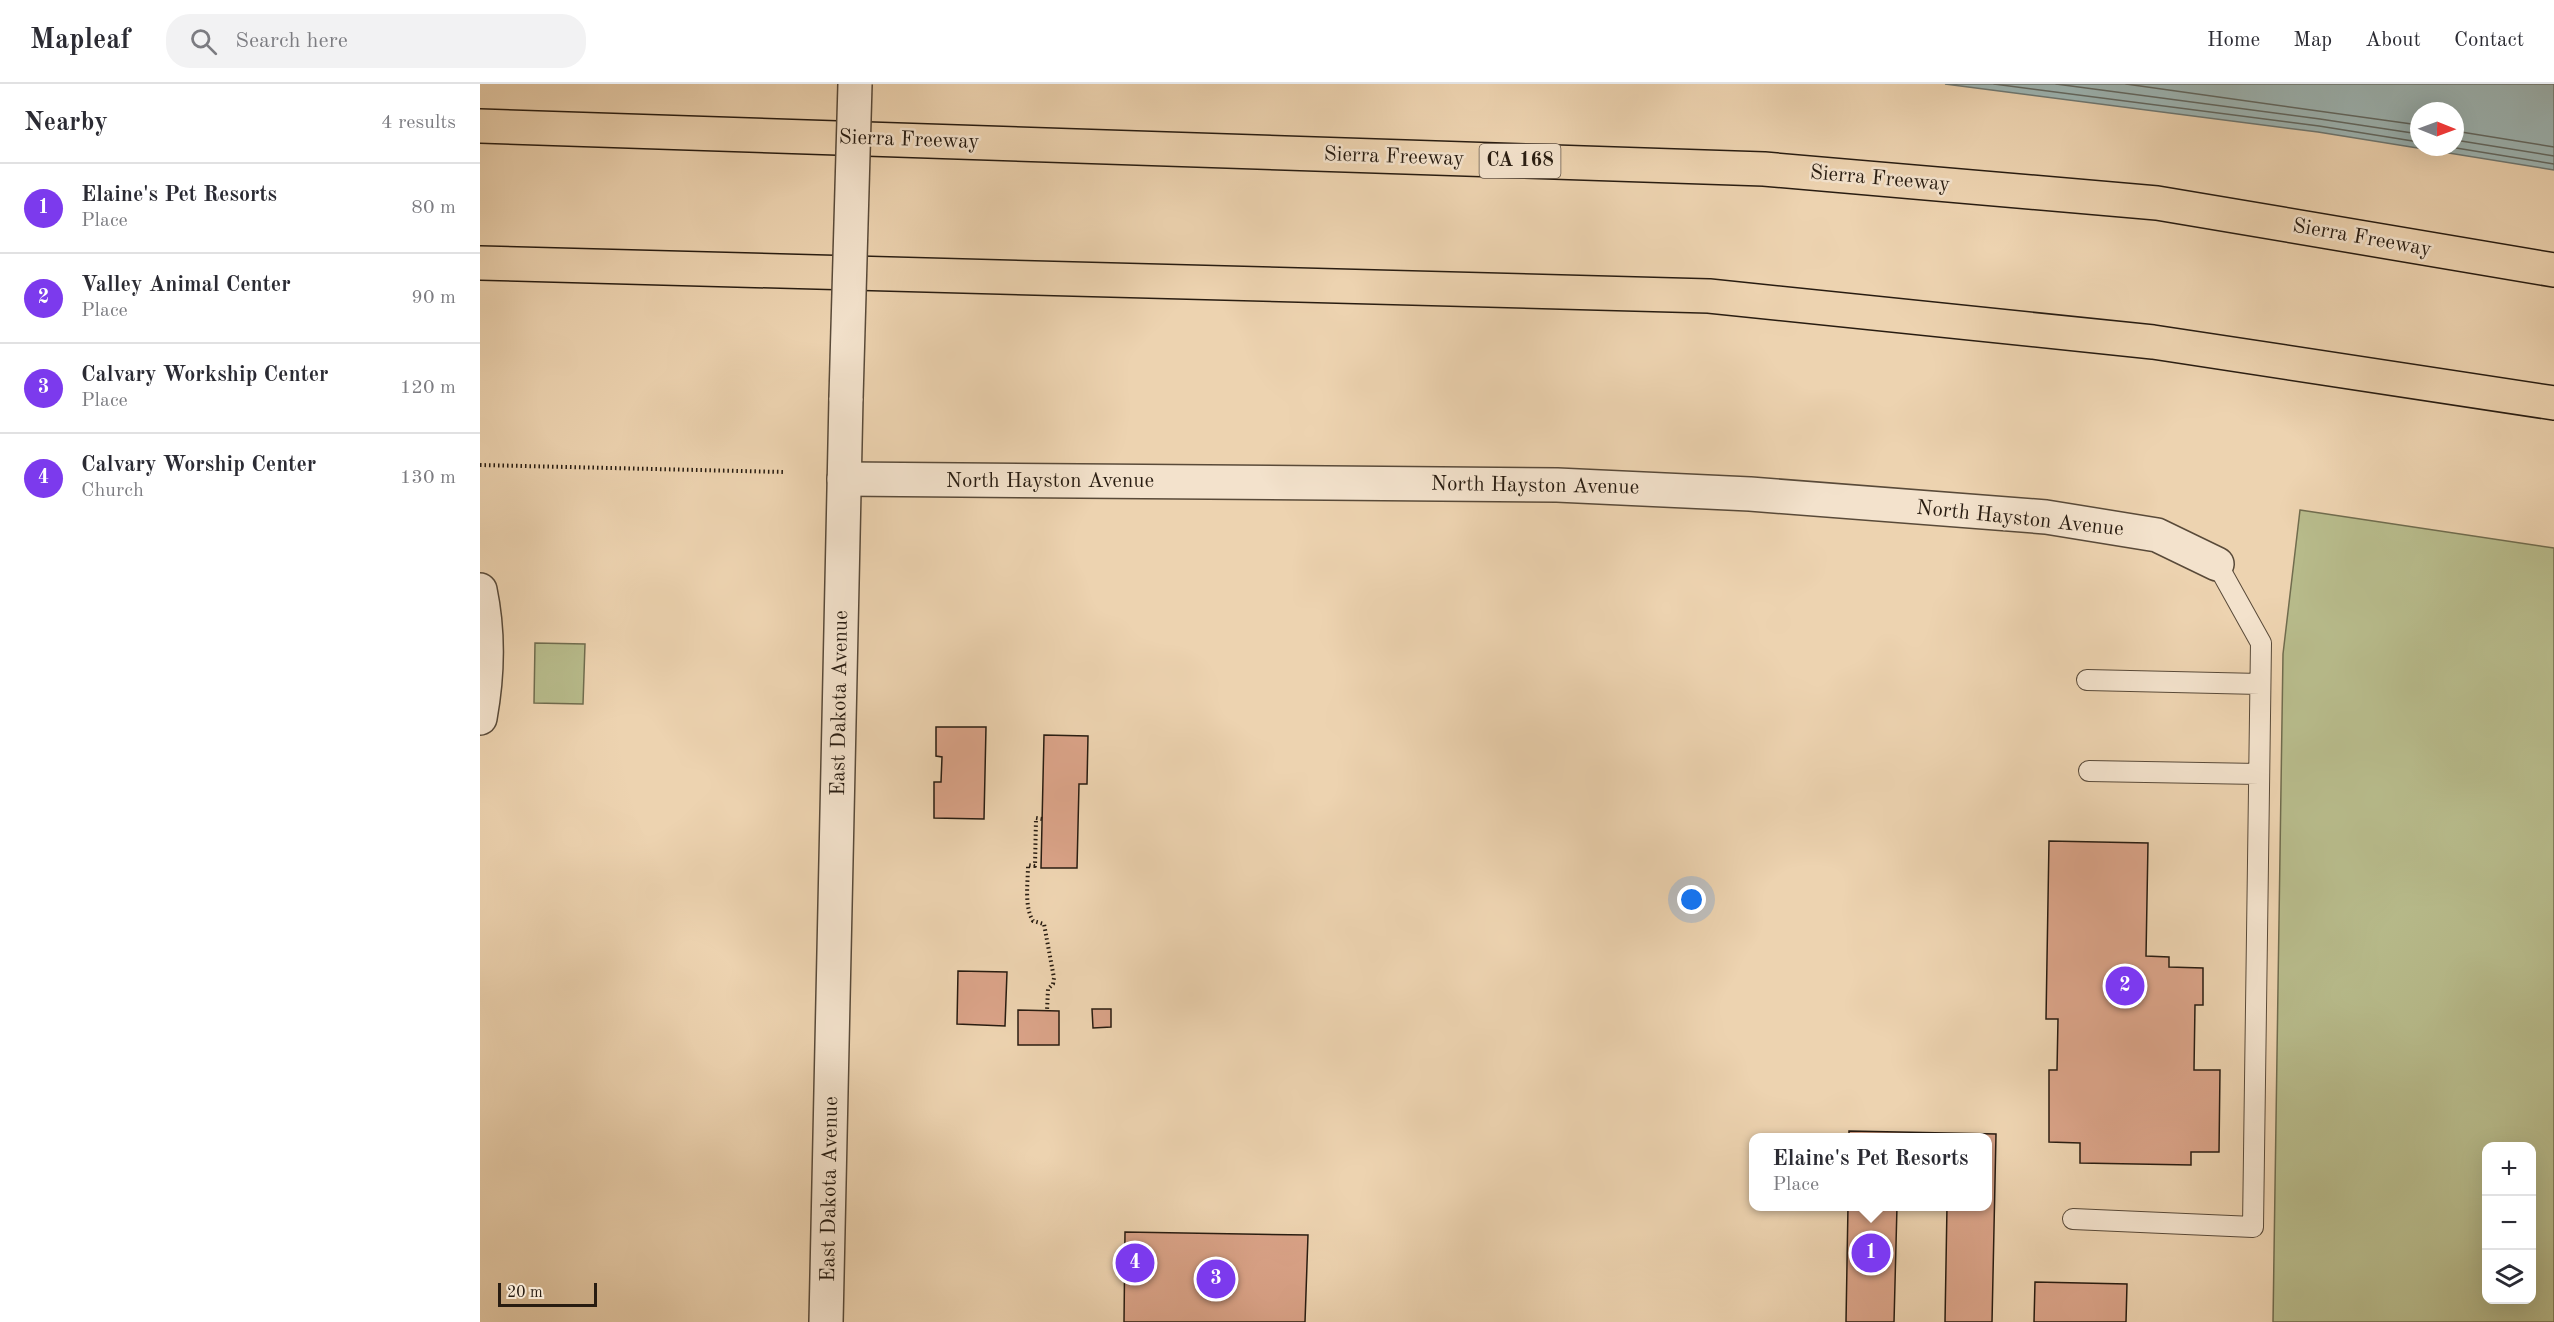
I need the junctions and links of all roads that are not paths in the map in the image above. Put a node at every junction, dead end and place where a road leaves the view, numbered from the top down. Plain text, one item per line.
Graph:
1 (855, 84) edge
2 (480, 126) edge
3 (480, 263) edge
4 (2554, 270) edge
5 (2554, 402) edge
6 (844, 479) junction
7 (2217, 564) joint
8 (480, 590) edge
9 (2087, 680) dead end
10 (2260, 684) junction
11 (480, 718) edge
12 (2089, 771) dead end
13 (2259, 774) junction
14 (2073, 1219) dead end
15 (826, 1322) edge

1 - 6 street, East Dakota Avenue, bridge
2 - 4 highway, Sierra Freeway / CA 168
3 - 5 highway
6 - 7 street, North Hayston Avenue
6 - 15 street, East Dakota Avenue
7 - 10 lane
8 - 11 street
9 - 10 lane
10 - 13 lane
12 - 13 lane
13 - 14 lane

